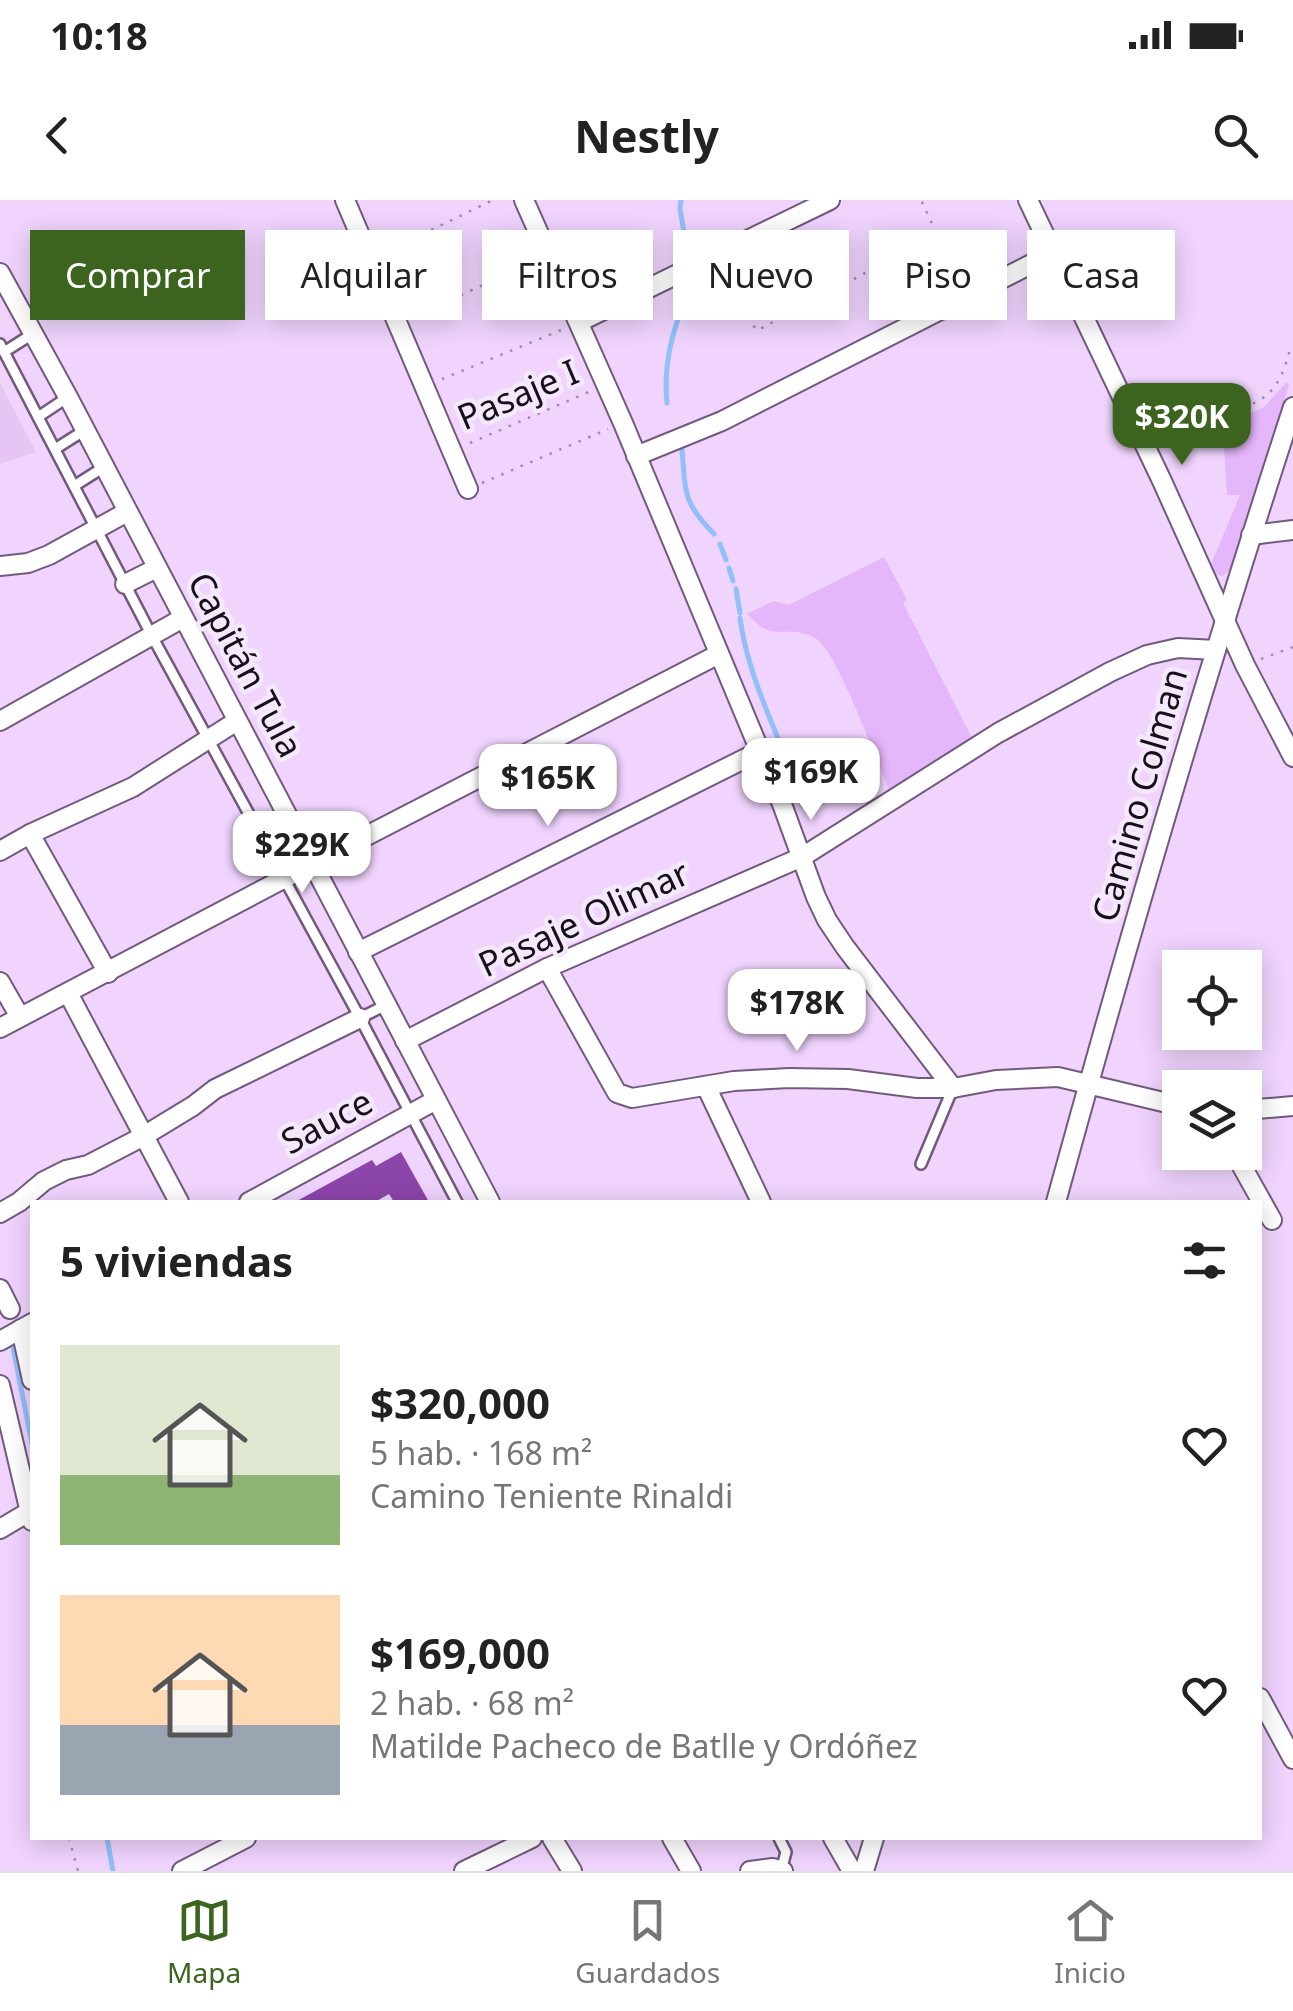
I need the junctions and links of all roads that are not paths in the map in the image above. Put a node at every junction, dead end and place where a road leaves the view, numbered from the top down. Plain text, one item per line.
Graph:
1 (344, 200) edge
2 (524, 200) edge
3 (830, 200) edge
4 (1028, 200) edge
5 (1042, 230) edge
6 (1027, 266) edge
7 (0, 272) edge
8 (1084, 320) edge
9 (579, 322) junction
10 (34, 333) junction
11 (2, 348) edge
12 (68, 398) junction
13 (1293, 407) edge
14 (38, 417) junction
15 (85, 430) junction
16 (55, 449) junction
17 (636, 456) junction
18 (104, 467) junction
19 (74, 486) junction
20 (468, 489) road end
21 (128, 512) junction
22 (96, 529) junction
23 (1293, 530) edge
24 (1252, 535) junction
25 (0, 566) edge
26 (157, 568) junction
27 (125, 584) junction
28 (183, 618) junction
29 (1225, 621) junction
30 (152, 636) junction
31 (1216, 650) junction
32 (720, 654) junction
33 (0, 721) edge
34 (238, 722) junction
35 (208, 740) junction
36 (760, 751) junction
37 (1293, 758) edge
38 (30, 834) junction
39 (0, 851) edge
40 (802, 857) junction
41 (312, 864) junction
42 (283, 879) junction
43 (358, 952) junction
44 (548, 968) junction
45 (108, 972) junction
46 (0, 982) edge
47 (68, 993) junction
48 (386, 1005) junction
49 (20, 1018) junction
50 (360, 1018) junction
51 (0, 1028) edge
52 (405, 1041) junction
53 (1089, 1083) junction
54 (706, 1086) junction
55 (953, 1088) junction
56 (436, 1100) junction
57 (1162, 1101) edge
58 (1293, 1106) edge
59 (1262, 1109) edge
60 (411, 1114) junction
61 (142, 1137) junction
62 (920, 1164) dead end
63 (1244, 1170) edge
64 (177, 1200) edge
65 (253, 1200) edge
66 (456, 1200) edge
67 (489, 1200) edge
68 (760, 1200) edge
69 (1057, 1200) edge
70 (1261, 1200) edge
71 (1262, 1202) edge
72 (0, 1213) edge
73 (1272, 1220) dead end
74 (0, 1290) edge
75 (10, 1309) dead end
76 (27, 1326) edge
77 (0, 1341) edge
78 (30, 1358) edge
79 (0, 1385) edge
80 (30, 1502) edge
81 (30, 1511) edge
82 (0, 1529) edge
83 (1262, 1702) edge
84 (1293, 1759) edge
85 (242, 1840) edge
86 (528, 1840) edge
87 (553, 1840) edge
88 (673, 1840) edge
89 (780, 1840) edge
90 (834, 1840) edge
91 (873, 1840) edge
92 (182, 1871) edge
93 (464, 1871) edge
94 (572, 1871) edge
95 (691, 1871) edge
96 (750, 1871) edge
97 (782, 1871) edge
98 (852, 1871) edge
99 (864, 1871) edge

1 - 20 street
2 - 9 street
3 - 9 street
4 - 5 street
6 - 17 street
7 - 10 street, Capitán Tula
8 - 29 street
9 - 17 street
10 - 11 lane, Capitán Tula
10 - 12 street, Capitán Tula
11 - 14 lane, Capitán Tula
12 - 14 lane
12 - 15 street, Capitán Tula
13 - 24 street, Camino Colman
14 - 16 lane, Capitán Tula
15 - 16 lane
15 - 18 street, Capitán Tula
16 - 19 lane, Capitán Tula
17 - 32 street
18 - 19 lane
18 - 21 street, Capitán Tula
19 - 22 lane, Capitán Tula
21 - 22 street
21 - 26 street, Capitán Tula
22 - 25 street
22 - 27 lane, Capitán Tula
23 - 24 street
24 - 29 street, Camino Colman
26 - 27 street, Capitán Tula
26 - 28 street, Capitán Tula
27 - 30 lane, Capitán Tula
28 - 30 street
28 - 34 street, Capitán Tula
29 - 31 street, Camino Colman
29 - 37 street
30 - 33 street
30 - 35 lane, Capitán Tula
31 - 40 street, Pasaje Olimar
31 - 53 street, Camino Colman
32 - 36 street
32 - 41 street
34 - 35 street
34 - 41 street, Capitán Tula
35 - 38 street
35 - 42 lane, Capitán Tula
36 - 40 street
36 - 43 street
38 - 39 street
38 - 45 street
40 - 44 street, Pasaje Olimar
40 - 55 street
41 - 42 street
41 - 43 street, Capitán Tula
42 - 45 street
42 - 50 lane, Capitán Tula
43 - 48 street, Capitán Tula
44 - 52 street, Pasaje Olimar
44 - 54 street
45 - 47 street
46 - 49 street
47 - 49 street
47 - 61 street
48 - 50 lane
48 - 52 street, Capitán Tula
49 - 51 street
50 - 60 lane, Capitán Tula
50 - 61 street
52 - 56 street, Capitán Tula
53 - 55 street
53 - 57 street
53 - 69 street, Camino Colman
54 - 55 street
54 - 68 street
55 - 62 lane
56 - 60 street, Sauce
56 - 67 street, Capitán Tula
58 - 59 street
60 - 65 street, Sauce
60 - 66 lane, Capitán Tula
61 - 64 street
61 - 72 street
63 - 70 street
71 - 73 street
74 - 75 street
76 - 77 street
76 - 78 street
79 - 80 street
81 - 82 street
83 - 84 street
85 - 92 street
86 - 93 street
87 - 94 street
88 - 95 street
89 - 97 lane
90 - 98 street
91 - 99 street
96 - 97 street

